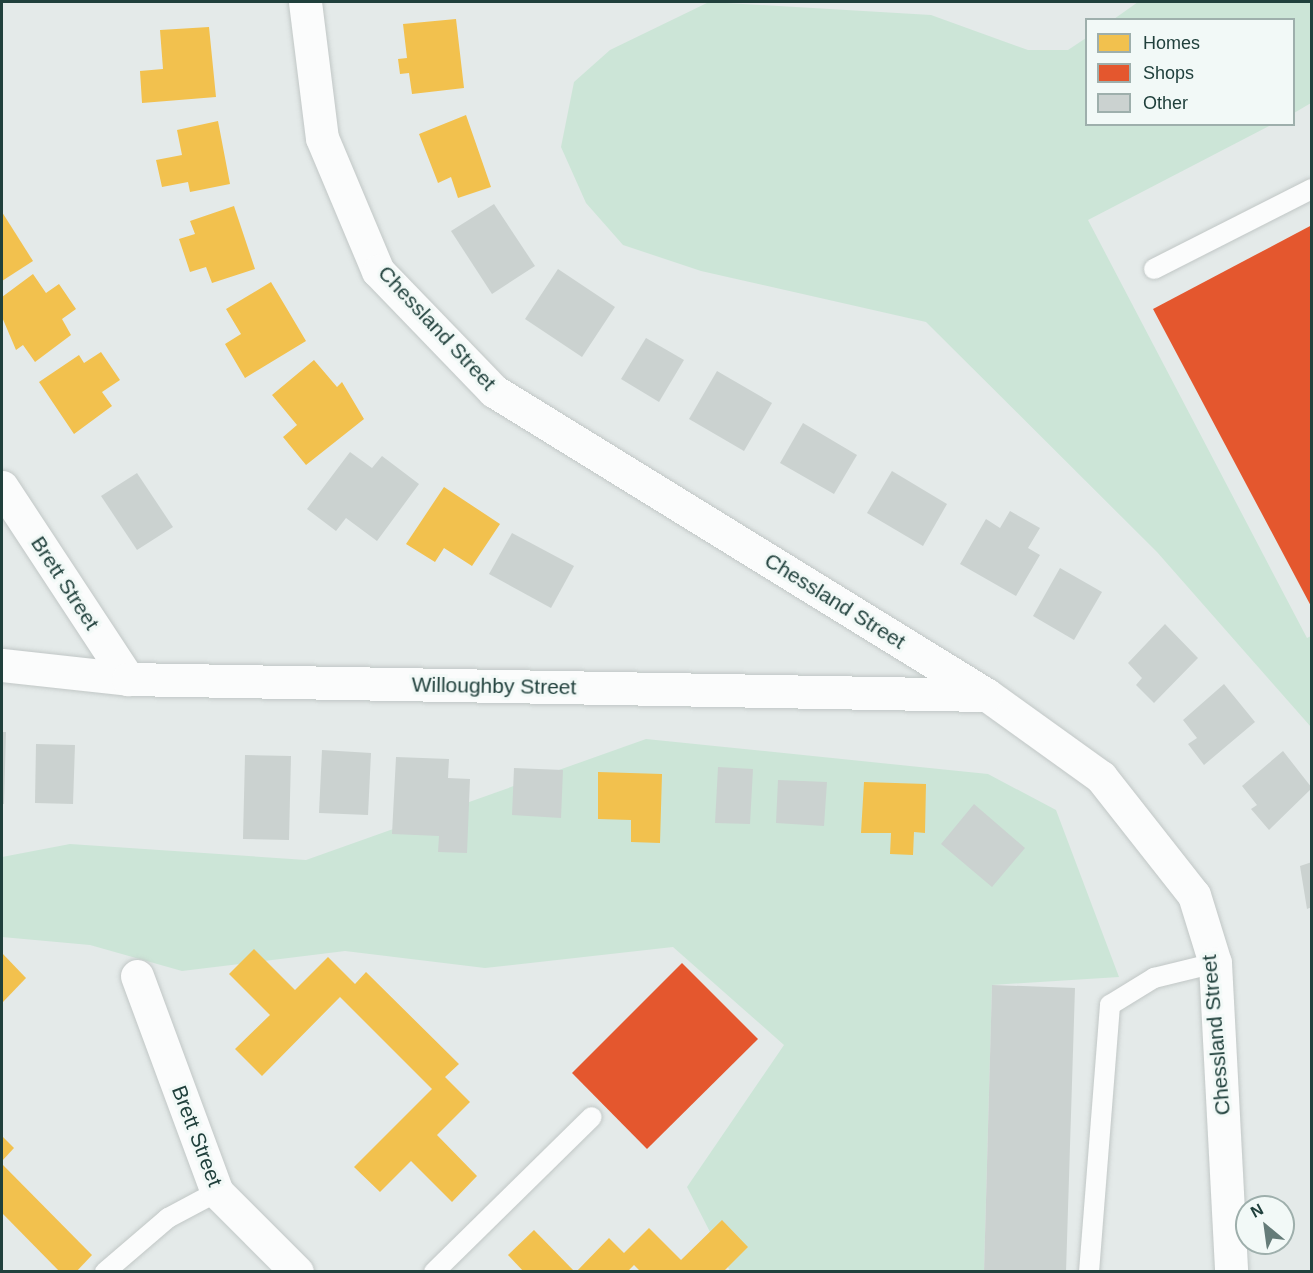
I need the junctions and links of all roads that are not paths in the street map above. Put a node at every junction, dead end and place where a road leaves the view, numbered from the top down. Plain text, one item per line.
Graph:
1 (305, 2) edge
2 (1311, 189) edge
3 (1154, 269) dead end
4 (2, 487) edge
5 (2, 665) edge
6 (128, 679) junction
7 (987, 694) junction
8 (1215, 963) junction
9 (136, 976) dead end
10 (592, 1117) dead end
11 (218, 1192) junction
12 (105, 1272) edge
13 (297, 1272) edge
14 (434, 1272) edge
15 (1089, 1272) edge
16 (1231, 1272) edge

1 - 7 street, Chessland Street
2 - 3 lane
4 - 6 street, Brett Street
5 - 6 street, Willoughby Street
6 - 7 street, Willoughby Street
7 - 8 street, Chessland Street
8 - 15 lane
8 - 16 street, Chessland Street
9 - 11 street, Brett Street
10 - 14 lane
11 - 12 lane
11 - 13 street, Brett Street

